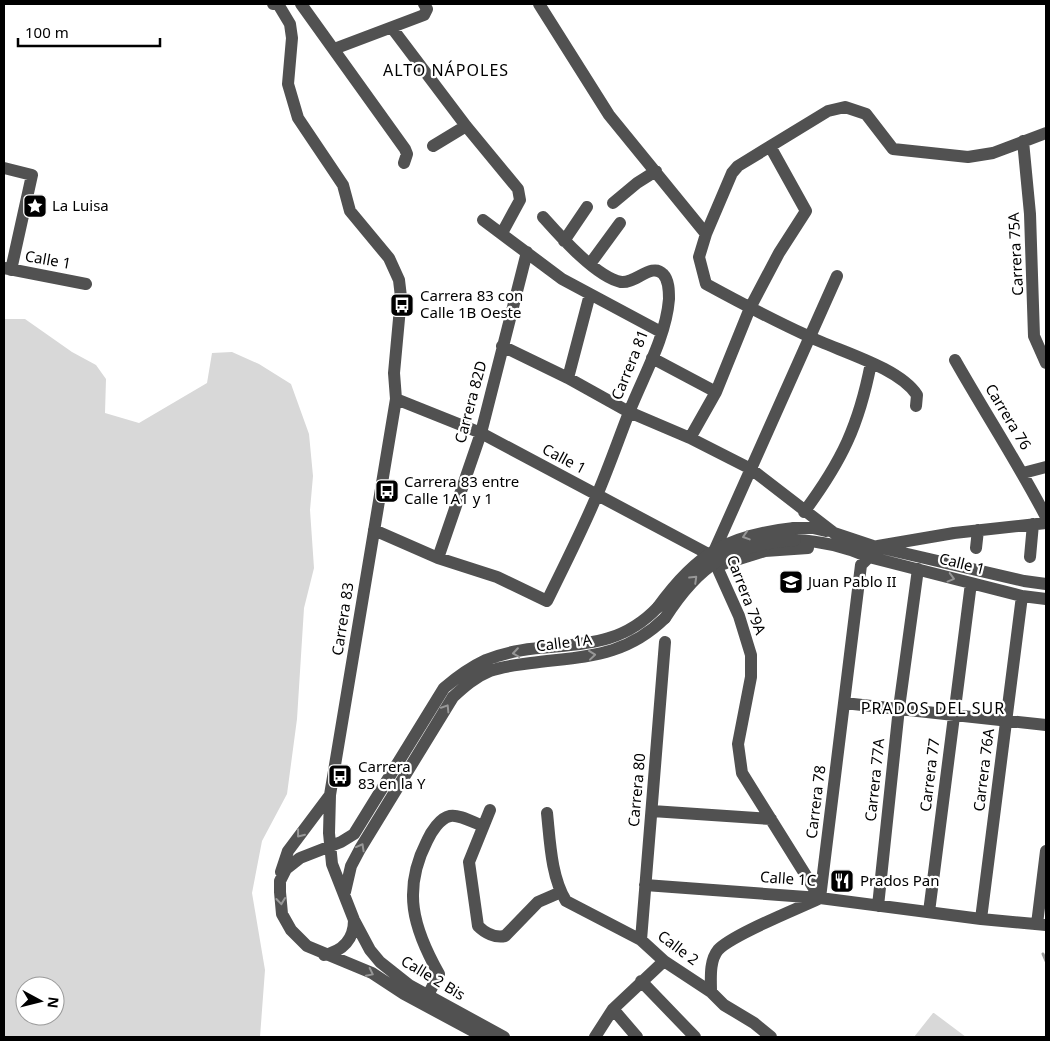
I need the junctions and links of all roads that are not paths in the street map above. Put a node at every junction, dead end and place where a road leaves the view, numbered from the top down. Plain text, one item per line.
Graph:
1 (273, 4) edge
2 (278, 4) edge
3 (301, 4) edge
4 (424, 4) edge
5 (539, 4) edge
6 (392, 28) junction
7 (334, 49) junction
8 (466, 126) junction
9 (1046, 132) edge
10 (1023, 141) junction
11 (433, 146) dead end
12 (771, 148) junction
13 (404, 163) dead end
14 (4, 168) edge
15 (656, 170) junction
16 (613, 203) dead end
17 (587, 207) dead end
18 (543, 218) dead end
19 (482, 220) dead end
20 (620, 223) dead end
21 (502, 233) junction
22 (706, 234) junction
23 (564, 241) junction
24 (527, 252) junction
25 (590, 264) junction
26 (7, 269) edge
27 (837, 276) dead end
28 (86, 284) dead end
29 (590, 294) junction
30 (750, 308) junction
31 (1040, 312) edge
32 (661, 332) junction
33 (810, 337) junction
34 (502, 346) junction
35 (652, 358) junction
36 (955, 360) dead end
37 (871, 363) junction
38 (1046, 363) edge
39 (568, 378) junction
40 (716, 392) junction
41 (396, 399) junction
42 (916, 406) dead end
43 (629, 412) junction
44 (481, 433) junction
45 (690, 438) junction
46 (1046, 468) edge
47 (751, 469) junction
48 (1023, 473) junction
49 (597, 495) junction
50 (804, 512) junction
51 (1046, 516) edge
52 (1046, 523) edge
53 (1033, 524) junction
54 (374, 530) junction
55 (978, 530) junction
56 (834, 533) junction
57 (794, 534) junction
58 (931, 536) junction
59 (976, 548) dead end
60 (868, 556) junction
61 (1030, 557) dead end
62 (438, 558) junction
63 (714, 561) junction
64 (920, 564) junction
65 (971, 583) junction
66 (1046, 584) edge
67 (1022, 596) junction
68 (1046, 599) edge
69 (661, 612) junction
70 (665, 642) dead end
71 (844, 703) junction
72 (898, 708) junction
73 (954, 714) junction
74 (1006, 719) junction
75 (1046, 725) edge
76 (330, 795) junction
77 (490, 810) dead end
78 (652, 811) junction
79 (548, 813) dead end
80 (771, 819) junction
81 (483, 826) junction
82 (330, 846) junction
83 (1046, 851) edge
84 (280, 881) junction
85 (645, 885) junction
86 (345, 892) junction
87 (561, 892) junction
88 (820, 898) junction
89 (878, 906) junction
90 (929, 912) junction
91 (981, 919) junction
92 (354, 920) junction
93 (1042, 924) edge
94 (640, 940) junction
95 (324, 954) junction
96 (664, 961) junction
97 (640, 981) junction
98 (711, 992) junction
99 (428, 995) junction
100 (613, 1009) junction
101 (484, 1037) edge
102 (504, 1037) edge
103 (594, 1037) edge
104 (637, 1037) edge
105 (695, 1037) edge
106 (771, 1037) edge

1 - 2 street
2 - 41 street, Carrera 83
3 - 7 street
4 - 6 street
5 - 15 street
6 - 7 street
6 - 8 street
7 - 13 street
8 - 11 street
8 - 21 street
9 - 10 street
10 - 12 street
10 - 31 street, Carrera 75A
12 - 22 street
12 - 30 street
14 - 26 street
15 - 16 street
15 - 22 street
17 - 23 street
18 - 23 street, Carrera 81
19 - 21 street
20 - 25 street
21 - 24 street
22 - 30 street
23 - 25 street, Carrera 81
24 - 29 street
24 - 34 street, Carrera 82D
25 - 32 street, Carrera 81
26 - 28 street, Calle 1
27 - 33 street, Carrera 79A
29 - 32 street
29 - 39 street
30 - 33 street
30 - 40 street
31 - 38 street, Carrera 75A
32 - 35 street, Carrera 81
33 - 37 street
33 - 47 street, Carrera 79A
34 - 39 street, Calle 1
34 - 44 street, Carrera 82D
35 - 40 street
35 - 43 street, Carrera 81
36 - 48 street, Carrera 76
37 - 42 street
37 - 50 street
39 - 43 street, Calle 1
40 - 45 street
41 - 44 street, Calle 1
41 - 54 street, Carrera 83
43 - 45 street, Calle 1
43 - 49 street, Carrera 81
44 - 49 street, Calle 1
44 - 62 street, Carrera 82D
45 - 47 street, Calle 1
46 - 48 street
47 - 50 street, Calle 1
47 - 63 street, Carrera 79A
48 - 51 street, Carrera 76
49 - 62 street, Carrera 81
49 - 63 street, Calle 1
50 - 56 street, Calle 1
52 - 53 street, Calle 1
53 - 55 street, Calle 1
53 - 61 street
54 - 62 street
54 - 76 street, Carrera 83
55 - 58 street, Calle 1
55 - 59 street
56 - 57 street, Calle 1A
56 - 60 street, Calle 1
57 - 60 street, Calle 1A
57 - 69 street, Calle 1A, bridge
58 - 60 street, Calle 1
58 - 64 street, Carrera 77A
60 - 63 street, Calle 1
60 - 64 street, Calle 1
60 - 71 street, Carrera 78
63 - 80 street, Carrera 79A
64 -> 65 street, Calle 1
64 - 66 street, Calle 1
64 - 72 street, Carrera 77A
65 - 67 street, Calle 1
65 - 73 street, Carrera 77
67 - 68 street, Calle 1
67 - 74 street, Carrera 76A
69 -> 82 street, Calle 1A
86 -> 69 street, Calle 1A
70 - 78 street, Carrera 80
71 - 72 street
71 - 88 street, Carrera 78
72 - 73 street
72 - 89 street, Carrera 77A
73 - 74 street
73 - 90 street, Carrera 77
74 - 75 street
74 - 91 street, Carrera 76A
76 - 82 street, Carrera 83
76 -> 84 street, Calle 2 Bis
77 - 81 street
78 - 80 street
78 - 85 street, Carrera 80
79 - 87 street
80 - 88 street, Carrera 79A
81 - 87 street
81 - 99 street
82 - 84 street, Calle 1A
82 - 86 street, Calle 2 Bis
83 - 93 street
84 -> 95 street, Calle 2 Bis
85 - 88 street, Calle 1C
85 - 94 street, Carrera 80
86 - 92 street, Calle 2 Bis
87 - 94 street, Calle 2
88 - 89 street, Calle 1C
88 - 98 street
89 - 90 street, Calle 1C
90 - 91 street, Calle 1C
91 - 93 street, Calle 1C
92 - 95 street
92 - 99 street, Calle 2 Bis
94 - 96 street, Calle 2
95 -> 101 street, Calle 2 Bis
96 - 97 street
96 - 98 street, Calle 2
97 - 100 street
97 - 105 street
98 - 106 street, Calle 2
99 - 102 street, Calle 2 Bis
100 - 103 street
100 - 104 street

